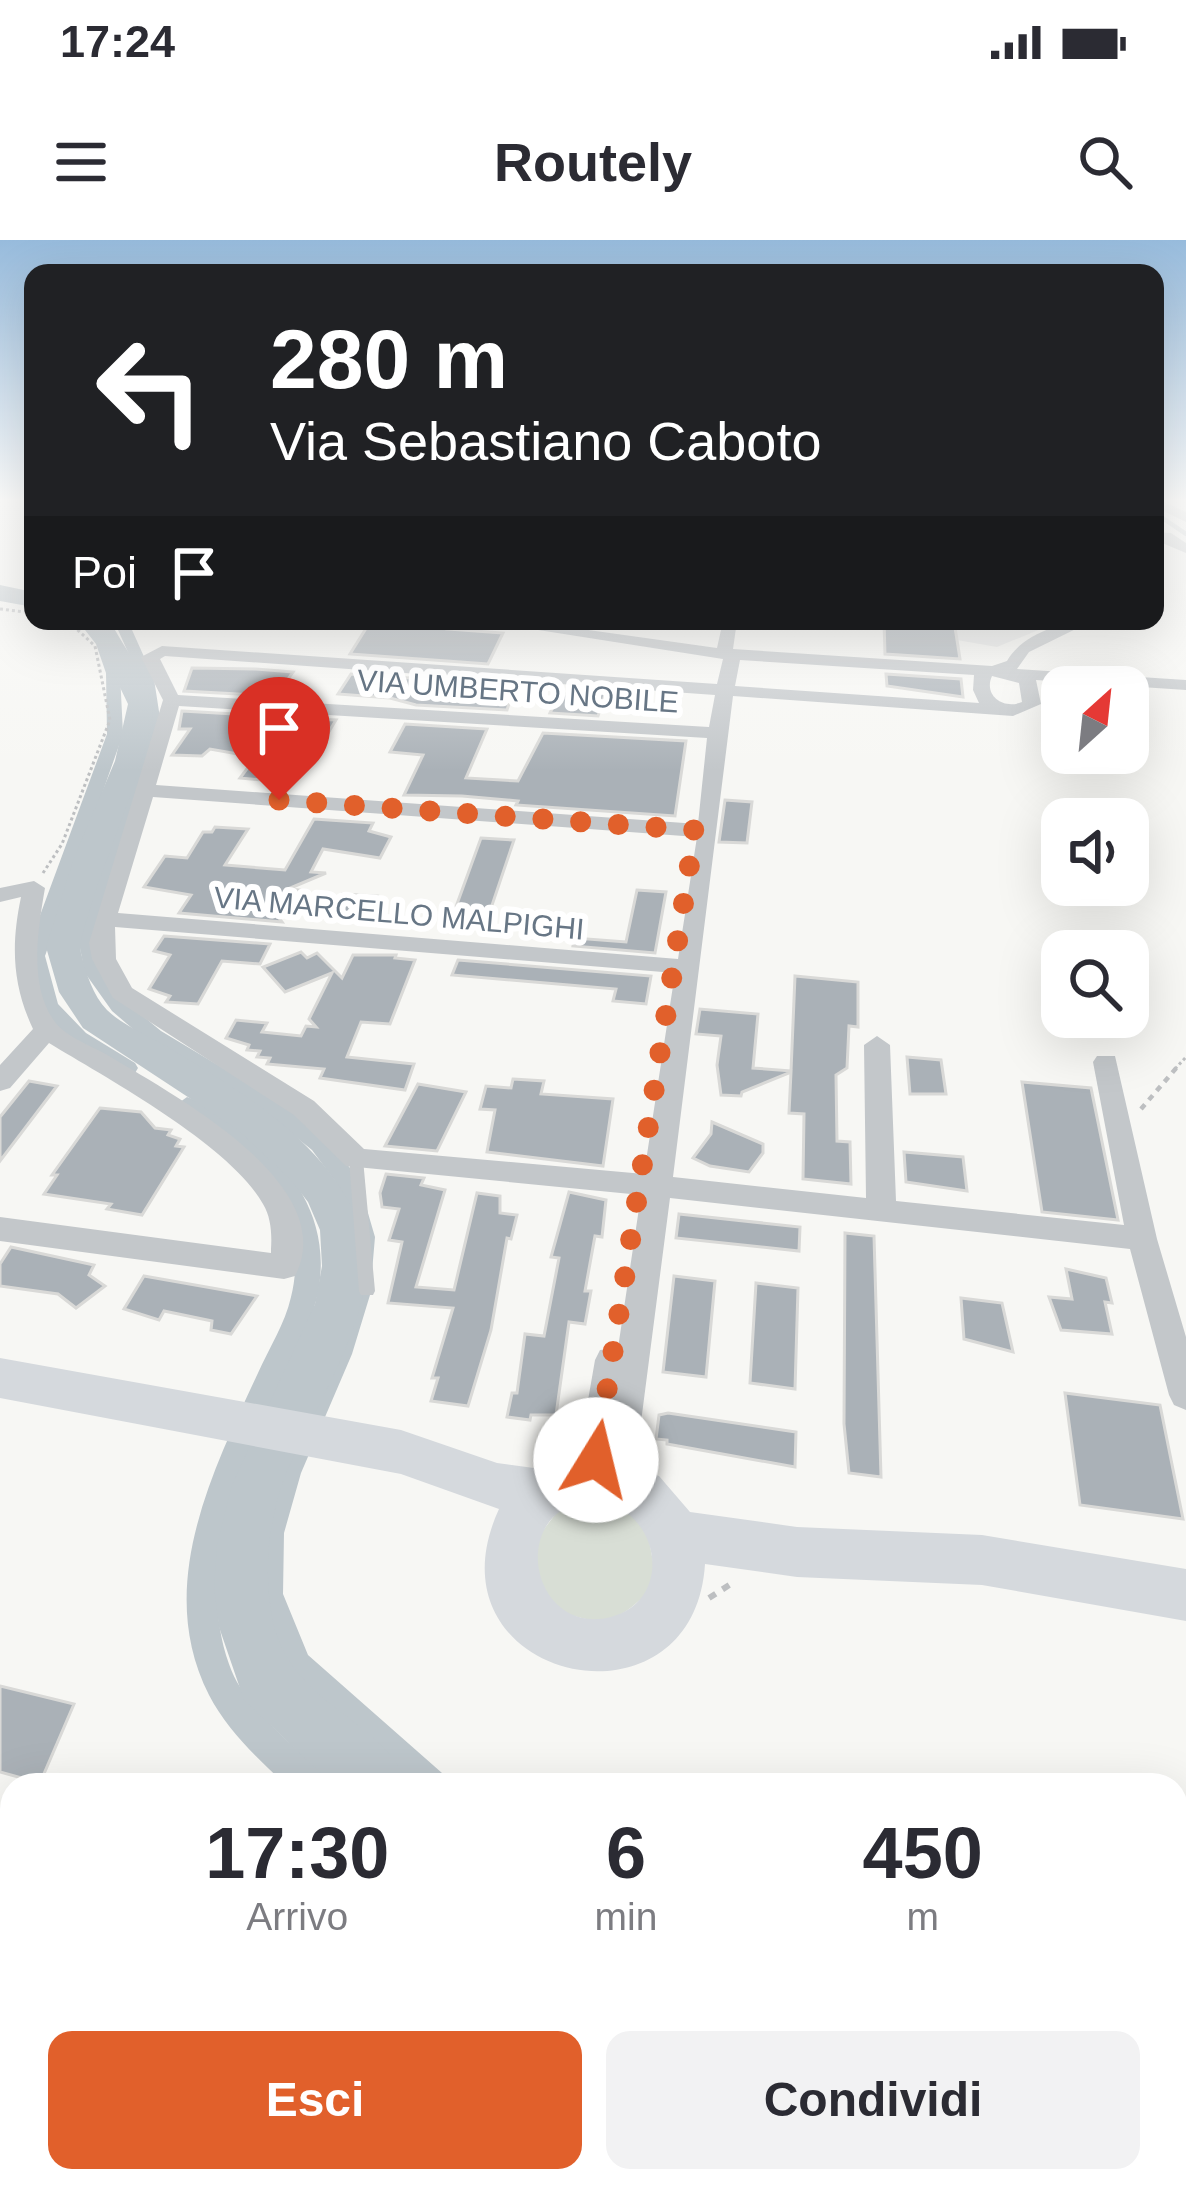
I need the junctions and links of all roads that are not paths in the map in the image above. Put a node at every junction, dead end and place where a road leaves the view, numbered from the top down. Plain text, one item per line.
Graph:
1 (728, 630) edge
2 (1072, 630) edge
3 (518, 643) edge
4 (724, 654) junction
5 (1025, 667) junction
6 (993, 671) junction
7 (1186, 685) edge
8 (718, 690) junction
9 (172, 700) junction
10 (976, 703) junction
11 (711, 733) junction
12 (142, 790) junction
13 (702, 831) junction
14 (0, 895) edge
15 (105, 920) junction
16 (682, 966) junction
17 (46, 1030) junction
18 (877, 1045) dead end
19 (1106, 1062) dead end
20 (0, 1082) edge
21 (356, 1159) junction
22 (649, 1185) junction
23 (881, 1212) junction
24 (0, 1229) edge
25 (1142, 1239) junction
26 (367, 1291) dead end
27 (0, 1378) edge
28 (1186, 1395) edge
29 (444, 1468) junction
30 (560, 1487) junction
31 (638, 1491) junction
32 (676, 1535) junction
33 (508, 1547) junction
34 (797, 1552) junction
35 (1186, 1595) edge
36 (686, 1605) junction

1 - 4 street
2 - 5 street
3 - 4 street
3 - 8 street
3 - 9 street
4 - 6 street
4 - 8 street
5 - 6 street
5 - 7 street
5 - 10 street
6 - 10 street
8 - 10 street
8 - 11 street
9 - 11 street, VIA UMBERTO NOBILE
9 - 12 street
11 - 13 street
12 - 13 street
12 - 15 street
13 - 16 street
14 - 17 street
15 - 16 street, VIA MARCELLO MALPIGHI
15 - 21 street
16 - 22 street
17 - 20 street
17 - 24 street
18 - 23 street
19 - 25 street
21 - 22 street
21 - 26 lane
22 - 23 street
22 - 30 street
22 - 31 street
23 - 25 street
25 - 28 street
27 - 29 main road
29 - 30 main road
29 - 33 main road
30 - 31 main road
30 - 33 main road
31 - 32 main road
32 - 34 main road
32 - 36 main road
33 - 36 main road
34 - 35 main road
34 - 36 main road

